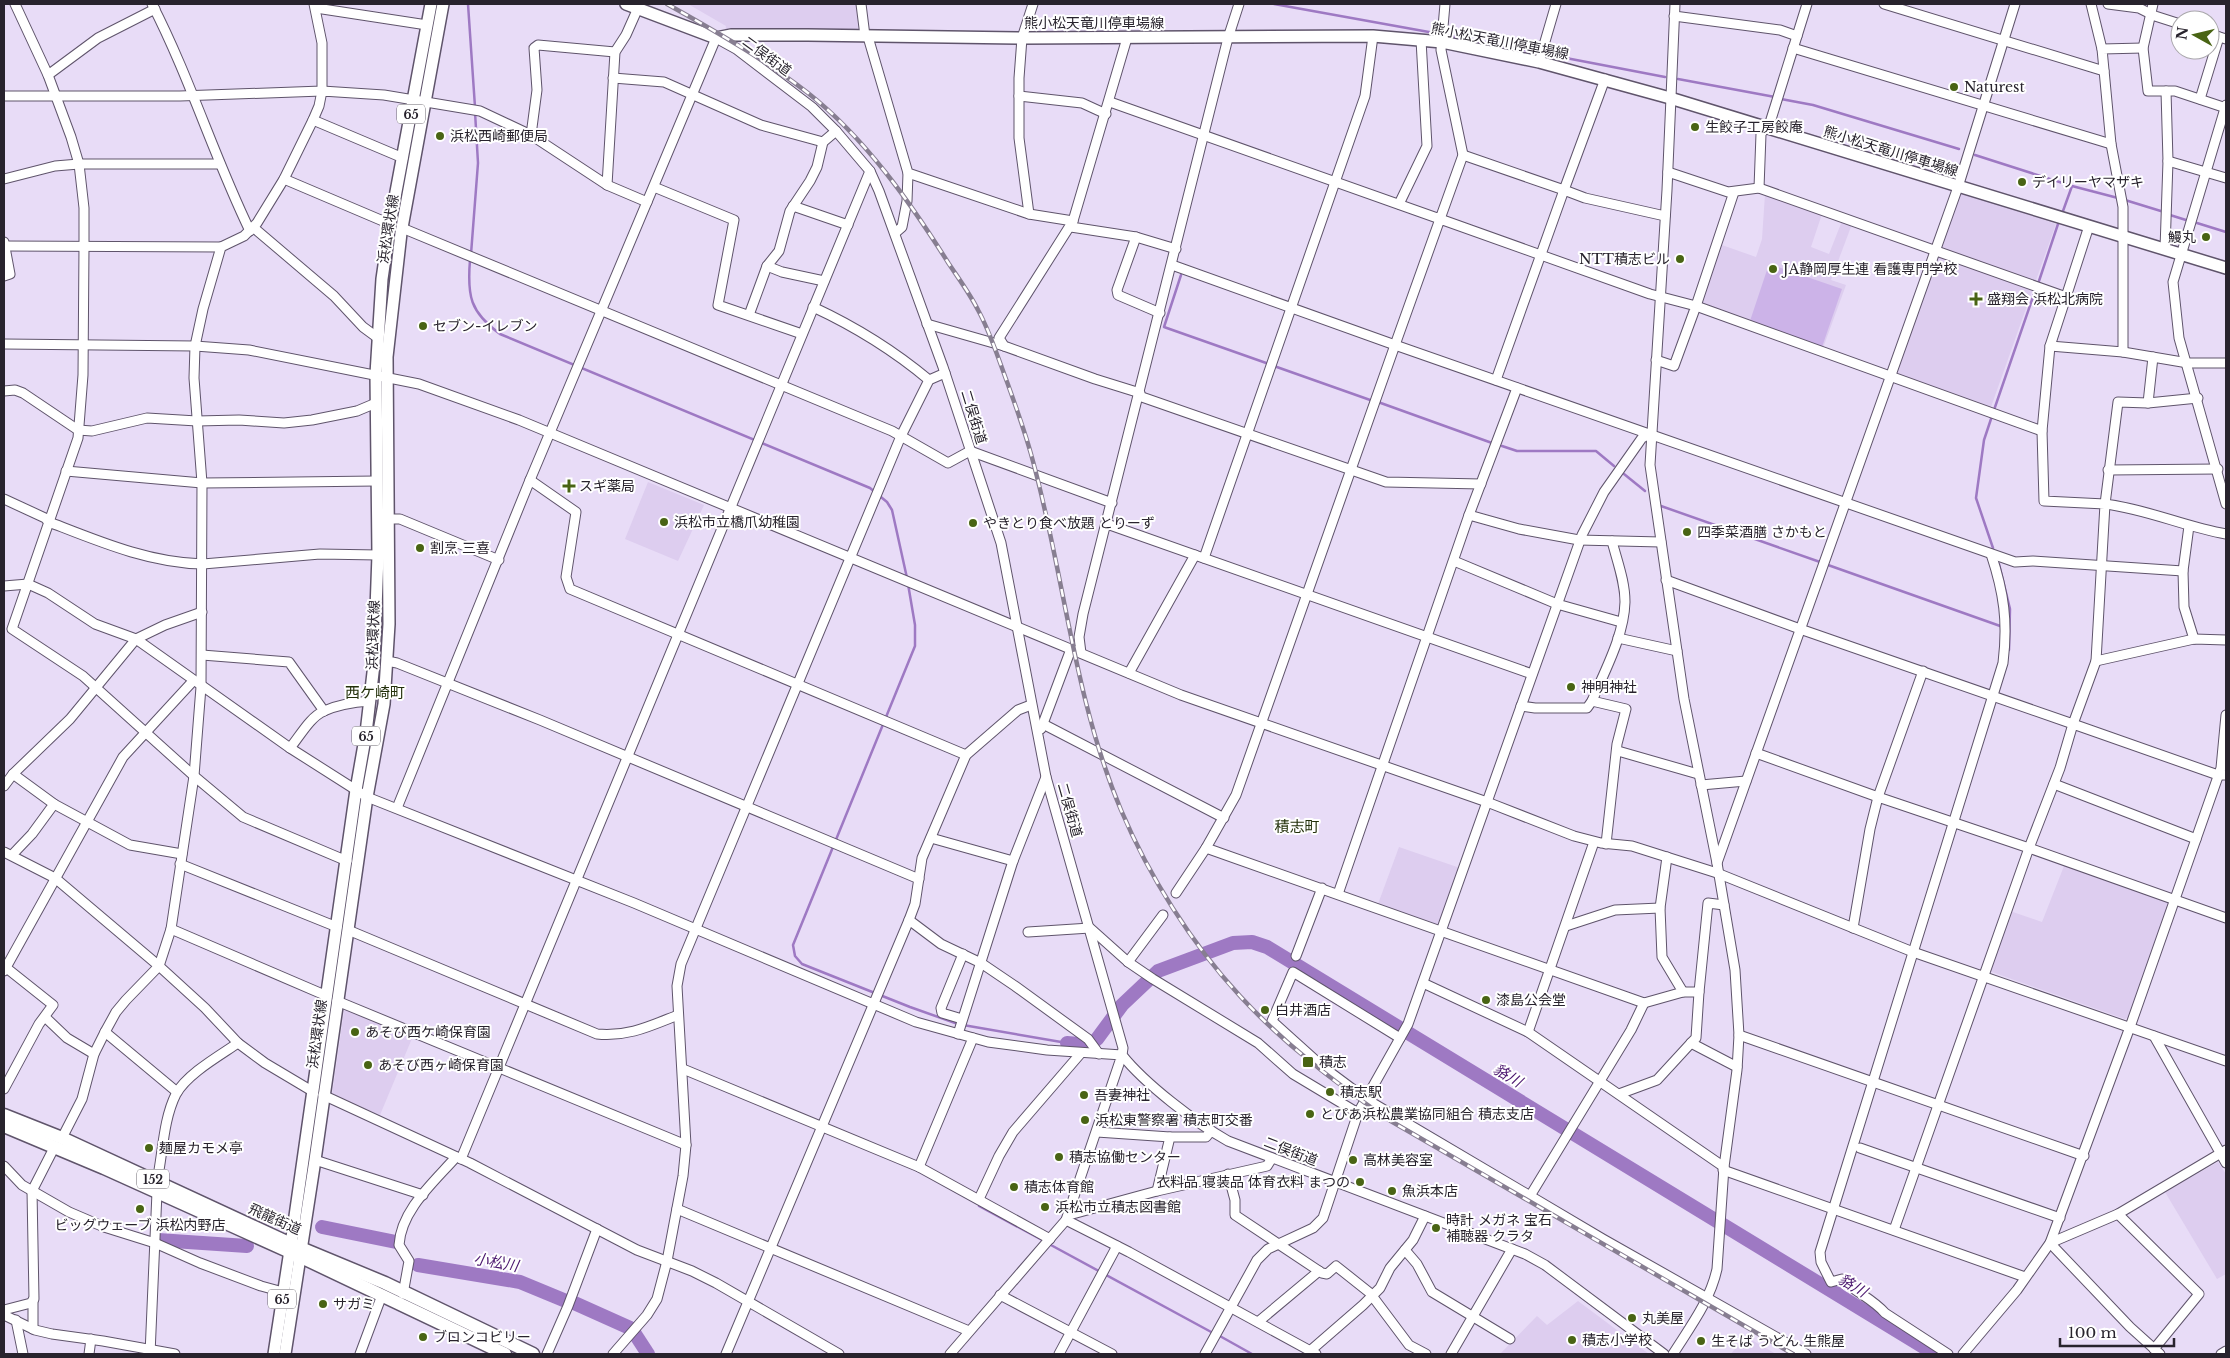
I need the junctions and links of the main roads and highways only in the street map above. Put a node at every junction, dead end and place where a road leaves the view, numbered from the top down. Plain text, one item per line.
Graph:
1 (431, 4) edge
2 (443, 4) edge
3 (626, 4) edge
4 (420, 99) junction
5 (2226, 268) edge
6 (343, 929) junction
7 (318, 1093) junction
8 (4, 1115) edge
9 (4, 1126) edge
10 (58, 1142) junction
11 (295, 1250) junction
12 (501, 1353) edge
13 (274, 1354) edge
14 (285, 1354) edge
15 (533, 1354) edge

1 - 4 main road, 浜松環状線 / 65
2 - 4 main road, 浜松環状線 / 65
3 - 5 main road, 熊小松天竜川停車場線
4 - 6 main road, 浜松環状線 / 65
4 - 6 main road, 浜松環状線 / 65
6 - 7 main road, 浜松環状線 / 65
7 - 11 main road, 浜松環状線 / 65
7 - 11 main road, 浜松環状線 / 65
8 - 10 highway, 飛龍街道 / 152
9 - 10 highway, 飛龍街道 / 152
10 - 11 highway, 飛龍街道 / 152
11 - 12 highway, 飛龍街道 / 152
11 - 13 main road, 浜松環状線 / 65
11 - 14 main road, 浜松環状線 / 65
11 - 15 highway, 飛龍街道 / 152

